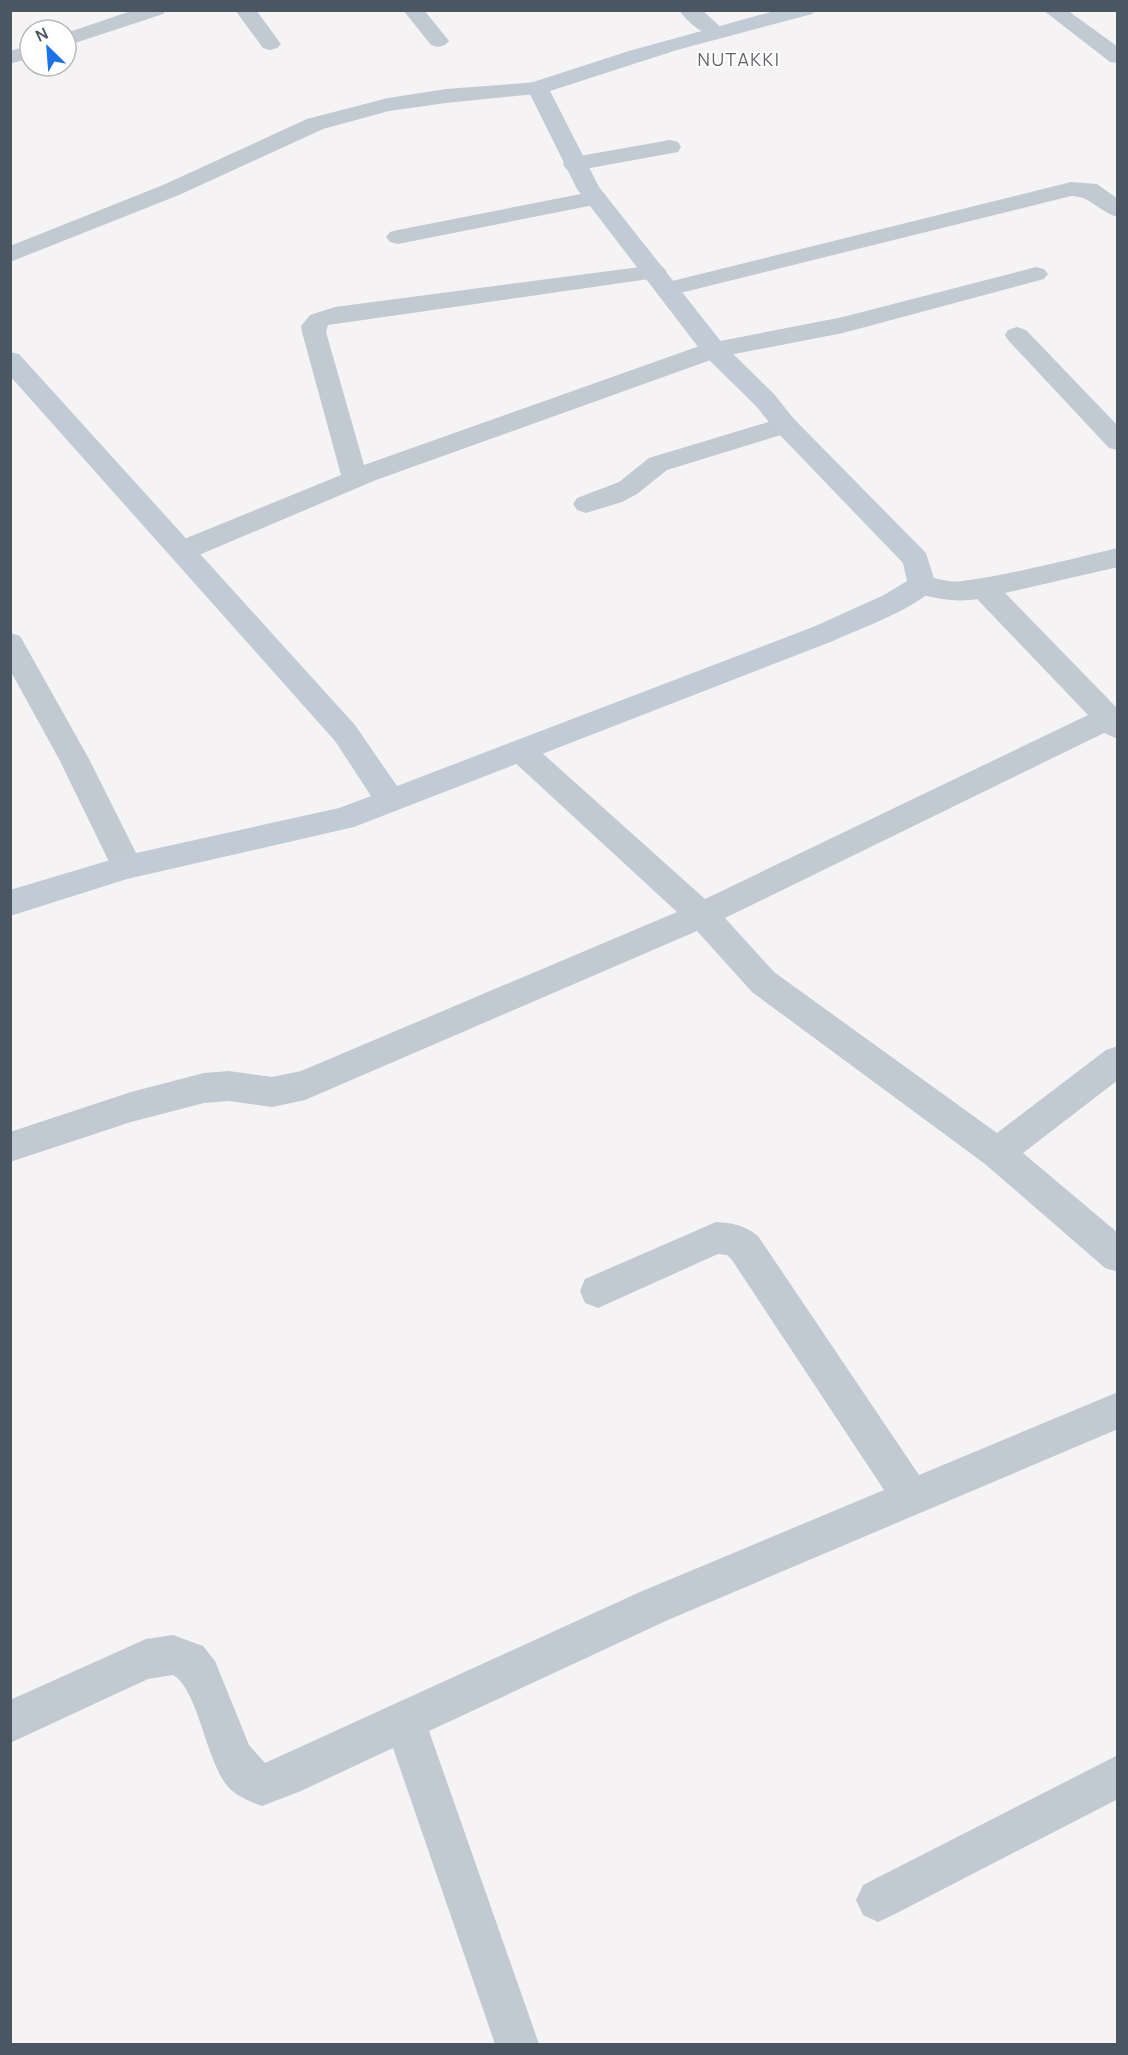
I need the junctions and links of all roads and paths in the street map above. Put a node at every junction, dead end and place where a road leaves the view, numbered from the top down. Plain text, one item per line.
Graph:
1 (156, 10) edge
2 (245, 10) edge
3 (413, 10) edge
4 (689, 10) edge
5 (805, 10) edge
6 (1053, 10) edge
7 (123, 14) edge
8 (716, 31) junction
9 (78, 35) edge
10 (438, 41) dead end
11 (270, 44) dead end
12 (1118, 57) edge
13 (538, 88) junction
14 (670, 147) dead end
15 (574, 164) junction
16 (596, 198) junction
17 (1118, 210) edge
18 (398, 237) dead end
19 (10, 255) edge
20 (1036, 274) dead end
21 (662, 281) junction
22 (1017, 335) dead end
23 (714, 350) junction
24 (10, 360) edge
25 (785, 425) junction
26 (1118, 442) edge
27 (355, 479) junction
28 (586, 504) dead end
29 (182, 551) junction
30 (1118, 557) edge
31 (922, 585) junction
32 (983, 588) junction
33 (10, 643) edge
34 (1113, 723) edge
35 (521, 750) junction
36 (391, 801) junction
37 (128, 867) junction
38 (10, 903) edge
39 (702, 915) junction
40 (1118, 1060) edge
41 (10, 1147) edge
42 (997, 1153) junction
43 (1118, 1257) edge
44 (598, 1291) dead end
45 (1118, 1410) edge
46 (912, 1498) junction
47 (405, 1721) junction
48 (10, 1722) edge
49 (1118, 1776) edge
50 (878, 1900) dead end
51 (517, 2044) edge

1 - 7 street
2 - 11 street
3 - 10 street
4 - 8 street
5 - 8 main road
6 - 12 street
7 - 9 street
8 - 13 main road
13 - 15 main road
13 - 19 street
14 - 15 street
15 - 16 main road
16 - 18 street
16 - 21 main road
17 - 21 street
20 - 23 street
21 - 23 main road
21 - 27 street
22 - 26 street
23 - 25 main road
23 - 27 street
24 - 29 main road
25 - 28 street
25 - 31 main road
27 - 29 street
29 - 36 main road
30 - 32 street
31 - 32 street
31 - 35 main road
32 - 34 street
33 - 37 street
34 - 39 street
35 - 36 main road
35 - 39 street
36 - 37 main road
37 - 38 main road
39 - 41 street
39 - 42 street
40 - 42 street
42 - 43 street
44 - 46 street
45 - 46 street
46 - 47 street
47 - 48 street
47 - 51 street
49 - 50 street

